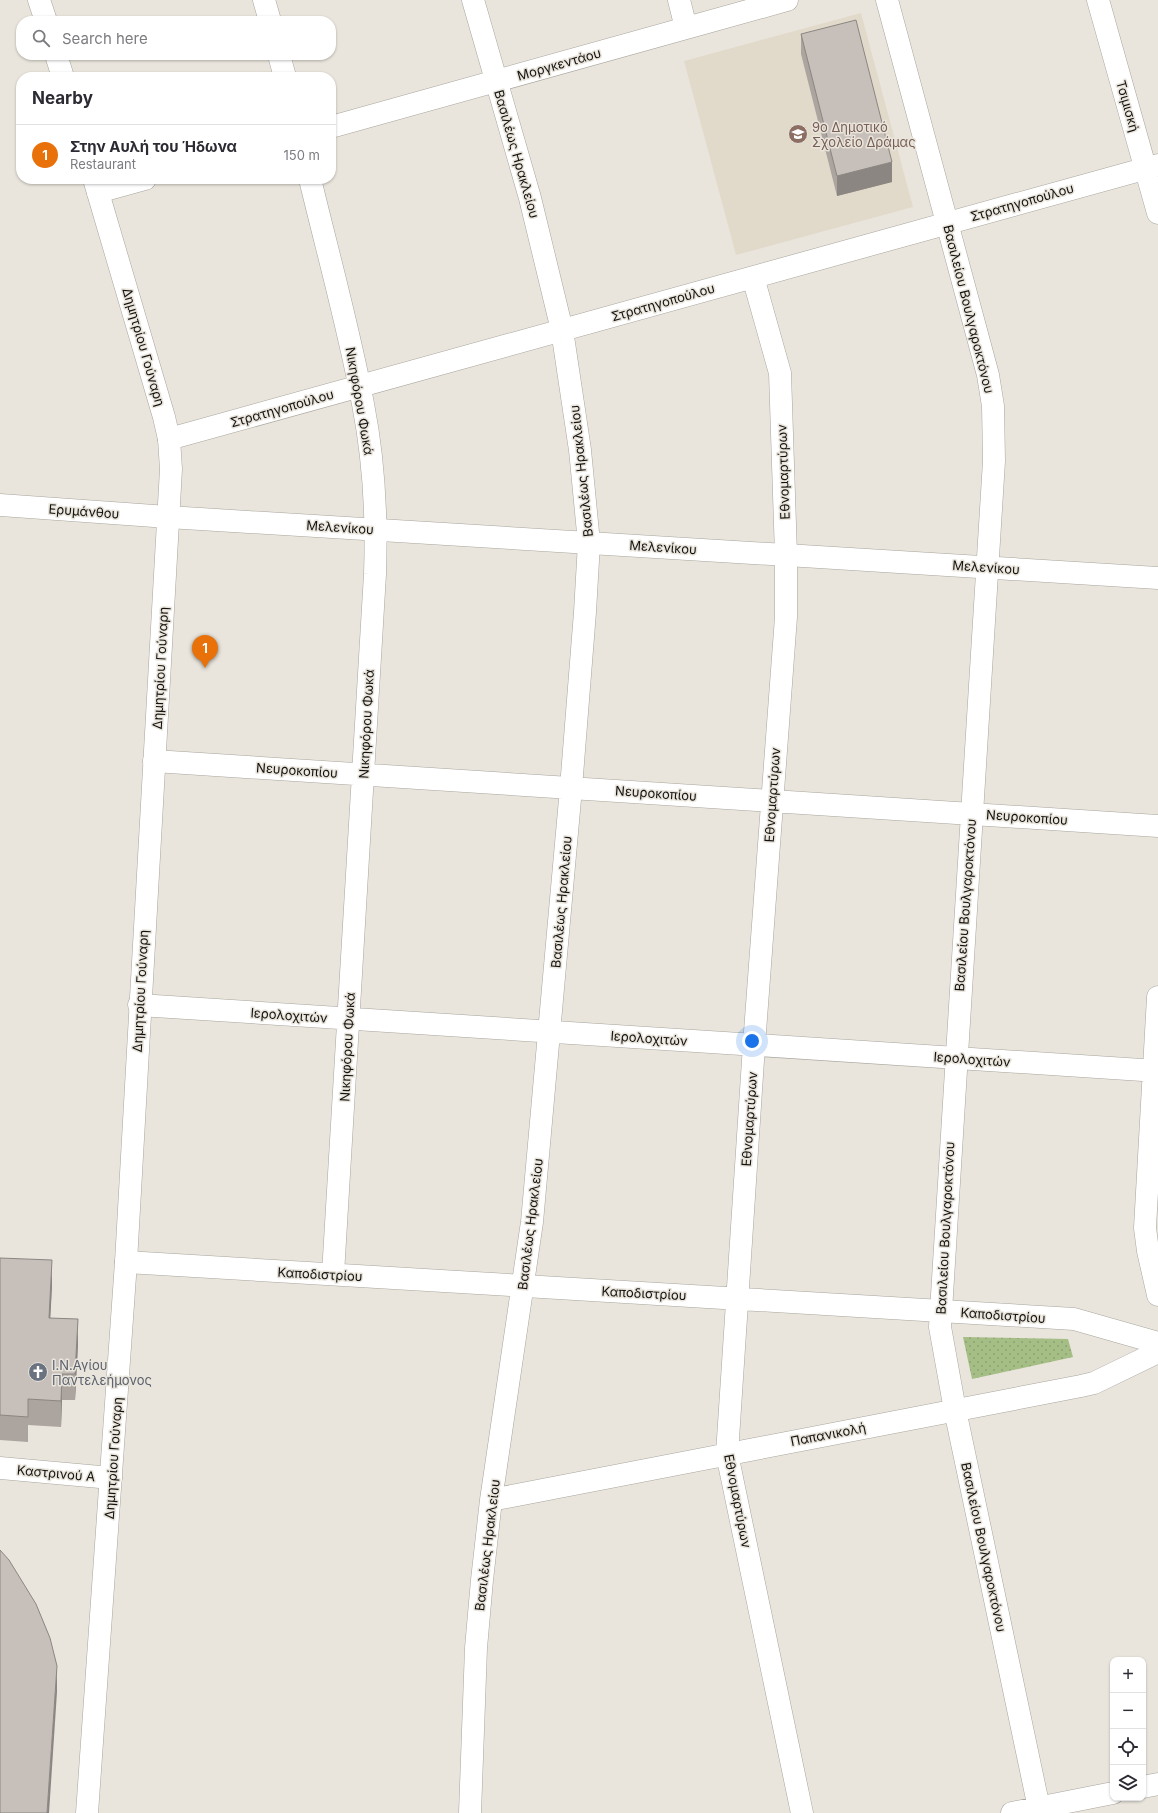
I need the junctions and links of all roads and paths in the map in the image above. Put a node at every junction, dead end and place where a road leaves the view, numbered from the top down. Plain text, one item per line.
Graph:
1 (39, 0) edge
2 (264, 0) edge
3 (473, 0) edge
4 (679, 0) edge
5 (787, 0) edge
6 (886, 0) edge
7 (1098, 0) edge
8 (44, 16) edge
9 (269, 16) edge
10 (686, 28) junction
11 (58, 60) edge
12 (280, 60) edge
13 (61, 72) edge
14 (284, 72) edge
15 (496, 81) junction
16 (336, 126) edge
17 (1152, 166) edge
18 (110, 184) edge
19 (311, 184) edge
20 (96, 186) edge
21 (1158, 213) edge
22 (948, 223) junction
23 (753, 277) junction
24 (562, 330) junction
25 (359, 386) junction
26 (169, 439) junction
27 (0, 505) edge
28 (168, 517) junction
29 (376, 530) junction
30 (588, 543) junction
31 (786, 555) junction
32 (987, 568) junction
33 (1158, 578) edge
34 (154, 761) junction
35 (363, 774) junction
36 (571, 788) junction
37 (772, 801) junction
38 (971, 813) junction
39 (1158, 826) edge
40 (1158, 997) edge
41 (139, 1005) junction
42 (349, 1019) junction
43 (549, 1032) junction
44 (754, 1045) junction
45 (956, 1058) junction
46 (1155, 1071) edge
47 (126, 1262) junction
48 (333, 1274) junction
49 (523, 1286) junction
50 (1158, 1296) edge
51 (736, 1298) junction
52 (940, 1311) junction
53 (1158, 1343) edge
54 (1158, 1352) edge
55 (955, 1410) junction
56 (727, 1454) junction
57 (0, 1468) edge
58 (111, 1478) junction
59 (491, 1500) junction
60 (1158, 1784) edge
61 (1146, 1786) edge
62 (1110, 1794) edge
63 (1039, 1810) edge
64 (87, 1813) edge
65 (470, 1813) edge
66 (802, 1813) edge
67 (1012, 1813) edge

1 - 8 street
2 - 9 street
3 - 15 street, Βασιλέως Ηρακλείου
4 - 10 street
5 - 10 street, Μοργκεντάου
6 - 22 street, Βασιλείου Βουλγαροκτόνου
7 - 17 street, Τσιμισκή
10 - 15 street, Μοργκεντάου
11 - 13 street
12 - 14 street
15 - 16 street, Μοργκεντάου
15 - 24 street, Βασιλέως Ηρακλείου
17 - 21 street, Τσιμισκή
17 - 22 street, Στρατηγοπούλου
18 - 20 street
19 - 25 street, Νικηφόρου Φωκά
20 - 26 street, Δημητρίου Γούναρη
22 - 23 street, Στρατηγοπούλου
22 - 32 street, Βασιλείου Βουλγαροκτόνου
23 - 24 street, Στρατηγοπούλου
23 - 31 street, Εθνομαρτύρων
24 - 25 street, Στρατηγοπούλου
24 - 30 street, Βασιλέως Ηρακλείου
25 - 26 street, Στρατηγοπούλου
25 - 29 street, Νικηφόρου Φωκά
26 - 28 street, Δημητρίου Γούναρη
27 - 28 street, Ερυμάνθου
28 - 29 street, Μελενίκου
28 - 34 street, Δημητρίου Γούναρη
29 - 30 street, Μελενίκου
29 - 35 street, Νικηφόρου Φωκά
30 - 31 street, Μελενίκου
30 - 36 street, Βασιλέως Ηρακλείου
31 - 32 street, Μελενίκου
31 - 37 street, Εθνομαρτύρων
32 - 33 street, Μελενίκου
32 - 38 street, Βασιλείου Βουλγαροκτόνου
34 - 35 street, Νευροκοπίου
34 - 41 street, Δημητρίου Γούναρη
35 - 36 street, Νευροκοπίου
35 - 42 street, Νικηφόρου Φωκά
36 - 37 street, Νευροκοπίου
36 - 43 street, Βασιλέως Ηρακλείου
37 - 38 street, Νευροκοπίου
37 - 44 street, Εθνομαρτύρων
38 - 39 street, Νευροκοπίου
38 - 45 street, Βασιλείου Βουλγαροκτόνου
40 - 46 street
41 - 42 street, Ιερολοχιτών
41 - 47 street, Δημητρίου Γούναρη
42 - 43 street, Ιερολοχιτών
42 - 48 street, Νικηφόρου Φωκά
43 - 44 street, Ιερολοχιτών
43 - 49 street, Βασιλέως Ηρακλείου
44 - 45 street, Ιερολοχιτών
44 - 51 street, Εθνομαρτύρων
45 - 46 street, Ιερολοχιτών
45 - 52 street, Βασιλείου Βουλγαροκτόνου
46 - 50 street
47 - 48 street, Καποδιστρίου
47 - 58 street, Δημητρίου Γούναρη
48 - 49 street, Καποδιστρίου
49 - 51 street, Καποδιστρίου
49 - 59 street, Βασιλέως Ηρακλείου
51 - 52 street, Καποδιστρίου
51 - 56 street, Εθνομαρτύρων
52 - 53 street, Καποδιστρίου
52 - 55 street, Βασιλείου Βουλγαροκτόνου
54 - 55 street, Παπανικολή
55 - 56 street, Παπανικολή
55 - 63 street, Βασιλείου Βουλγαροκτόνου
56 - 59 street, Παπανικολή
56 - 66 street, Εθνομαρτύρων
57 - 58 street, Καστρινού Α
58 - 64 street, Δημητρίου Γούναρη
59 - 65 street, Βασιλέως Ηρακλείου
60 - 61 street
62 - 63 street
63 - 67 street

